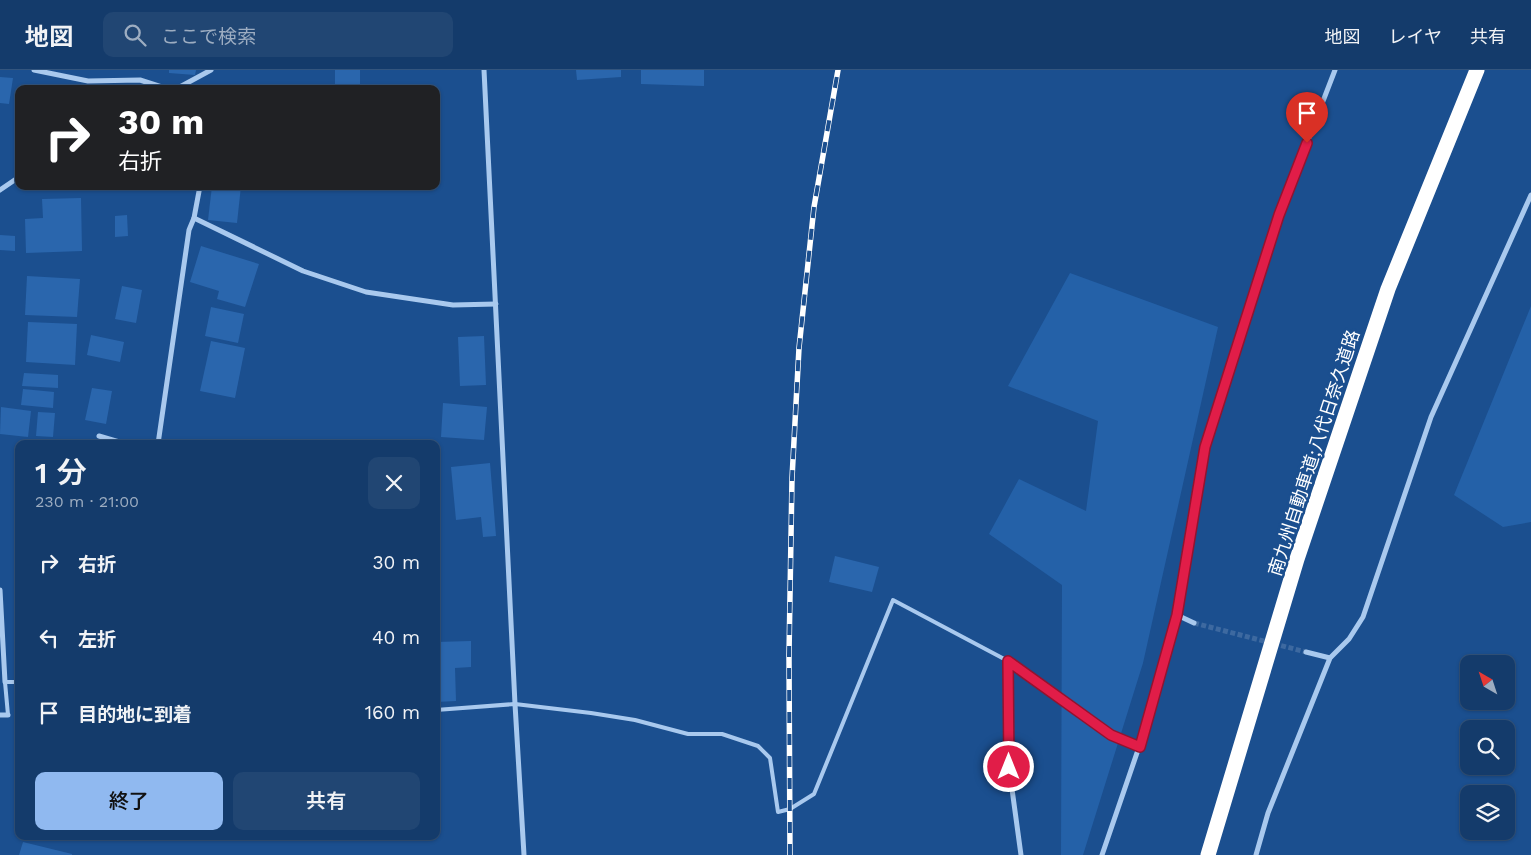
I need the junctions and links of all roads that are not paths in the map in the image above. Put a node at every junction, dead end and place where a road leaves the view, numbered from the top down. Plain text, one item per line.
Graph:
1 (34, 70) edge
2 (211, 70) edge
3 (484, 70) edge
4 (1335, 70) edge
5 (1477, 70) edge
6 (191, 81) junction
7 (156, 85) edge
8 (184, 85) edge
9 (192, 85) edge
10 (15, 180) edge
11 (0, 190) edge
12 (199, 190) edge
13 (1531, 195) edge
14 (194, 218) junction
15 (496, 304) junction
16 (99, 436) dead end
17 (112, 440) edge
18 (159, 440) edge
19 (0, 590) edge
20 (1177, 615) junction
21 (1194, 623) tunnel mouth
22 (1306, 652) tunnel mouth
23 (1330, 658) junction
24 (1008, 661) junction
25 (5, 682) junction
26 (15, 682) edge
27 (515, 704) junction
28 (440, 710) edge
29 (0, 715) edge
30 (8, 715) joint
31 (1140, 747) junction
32 (524, 855) edge
33 (1021, 855) edge
34 (1102, 855) edge
35 (1208, 855) edge
36 (1256, 855) edge

1 - 7 street
2 - 6 street
3 - 15 street
4 - 20 street
5 - 35 highway, 南九州自動車道;八代日奈久道路
6 - 8 street
6 - 9 street
10 - 11 street
12 - 14 street
13 - 23 street
14 - 15 street
14 - 18 street
15 - 27 street
16 - 17 street
19 - 25 street
20 - 21 street
20 - 31 street
22 - 23 street
23 - 36 street
24 - 27 lane
24 - 31 lane
24 - 33 street
25 - 26 lane
25 - 30 lane
27 - 28 lane
27 - 32 street
29 - 30 street
31 - 34 street

